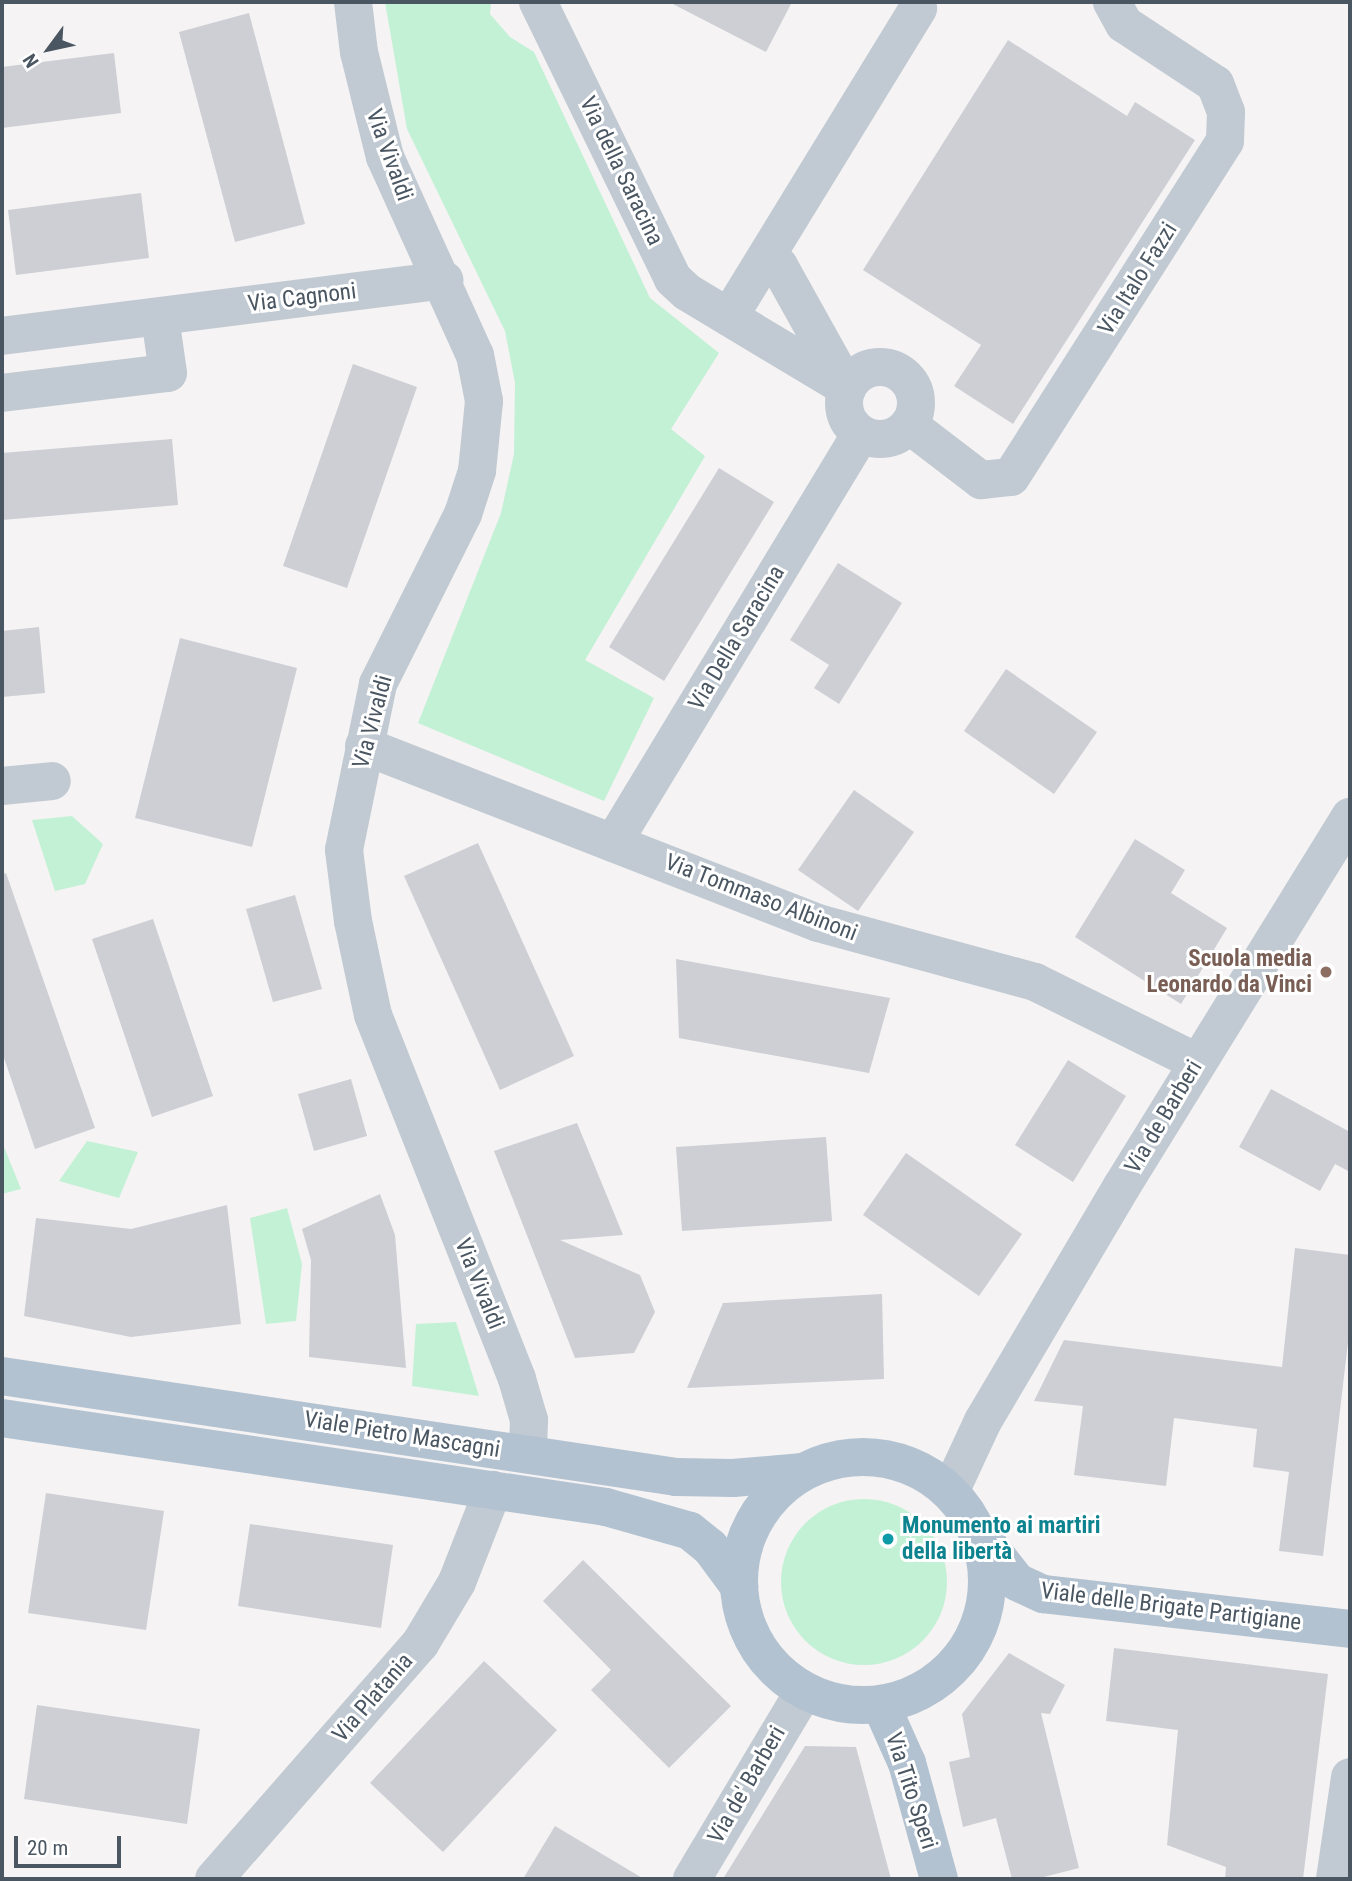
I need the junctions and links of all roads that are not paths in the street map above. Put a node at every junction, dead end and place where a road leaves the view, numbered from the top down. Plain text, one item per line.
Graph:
1 (352, 2) edge
2 (538, 2) edge
3 (1112, 2) edge
4 (918, 8) dead end
5 (768, 257) junction
6 (444, 280) junction
7 (160, 317) junction
8 (729, 317) junction
9 (2, 336) edge
10 (847, 388) junction
11 (2, 393) edge
12 (909, 425) junction
13 (862, 434) junction
14 (364, 746) junction
15 (52, 781) dead end
16 (2, 786) edge
17 (1350, 817) edge
18 (613, 843) junction
19 (1197, 1062) junction
20 (2, 1376) edge
21 (2, 1418) edge
22 (528, 1454) junction
23 (803, 1472) junction
24 (493, 1490) junction
25 (950, 1492) junction
26 (977, 1530) junction
27 (739, 1586) junction
28 (1347, 1634) edge
29 (804, 1691) junction
30 (881, 1705) junction
31 (1350, 1777) edge
32 (214, 1879) edge
33 (692, 1879) edge
34 (939, 1879) edge
35 (1335, 1879) edge

1 - 6 street, Via Vivaldi
2 - 8 street, Via della Saracina
3 - 12 street, Via Italo Fazzi
4 - 5 street
5 - 8 street
5 - 10 street
6 - 7 street, Via Cagnoni
6 - 14 street, Via Vivaldi
7 - 9 street, Via Cagnoni
7 - 11 street
8 - 10 street, Via della Saracina
10 - 12 street
10 - 13 street
12 - 13 street
13 - 18 street, Via Della Saracina
14 - 18 street, Via Tommaso Albinoni
14 - 22 street, Via Vivaldi
15 - 16 street
17 - 19 street, Via de Barberi
18 - 19 street, Via Tommaso Albinoni
19 - 25 street, Via de Barberi
20 - 22 main road, Viale Pietro Mascagni
21 - 24 main road, Viale Pietro Mascagni
22 - 23 main road, Viale Pietro Mascagni
23 - 25 main road
23 - 27 main road
24 - 27 main road, Viale Pietro Mascagni
24 - 32 street, Via Platania
25 - 26 main road
26 - 28 main road, Viale delle Brigate Partigiane
26 - 30 main road
27 - 29 main road
29 - 30 main road
29 - 33 street, Via de' Barberi
30 - 34 main road, Via Tito Speri
31 - 35 street

